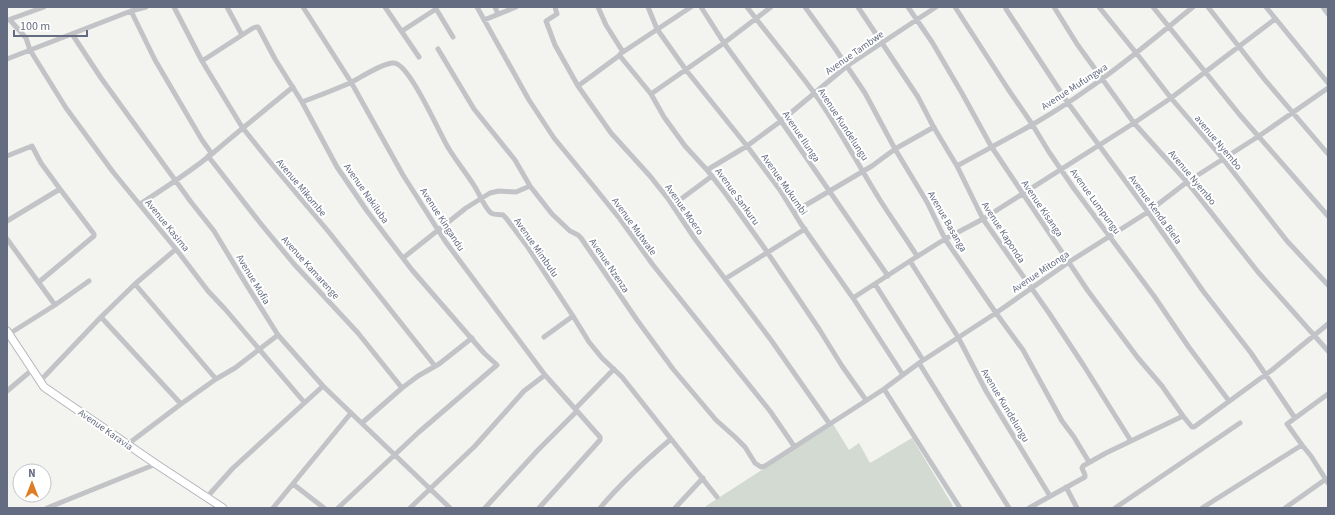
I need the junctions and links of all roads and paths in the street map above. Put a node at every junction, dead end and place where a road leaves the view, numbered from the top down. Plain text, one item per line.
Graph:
1 (44, 7) edge
2 (146, 7) edge
3 (174, 7) edge
4 (227, 7) edge
5 (303, 7) edge
6 (385, 7) edge
7 (477, 7) edge
8 (495, 7) edge
9 (516, 7) edge
10 (555, 7) edge
11 (598, 7) edge
12 (648, 7) edge
13 (691, 7) edge
14 (701, 7) edge
15 (747, 7) edge
16 (771, 7) edge
17 (805, 7) edge
18 (858, 7) edge
19 (908, 7) edge
20 (936, 7) edge
21 (955, 7) edge
22 (1054, 7) edge
23 (1099, 7) edge
24 (1153, 7) edge
25 (1193, 7) edge
26 (1208, 7) edge
27 (1266, 7) edge
28 (1323, 7) edge
29 (140, 8) edge
30 (435, 8) edge
31 (1006, 9) dead end
32 (131, 12) junction
33 (498, 14) junction
34 (1328, 14) edge
35 (756, 18) junction
36 (1275, 19) junction
37 (8, 20) edge
38 (484, 20) junction
39 (917, 20) junction
40 (1169, 27) junction
41 (657, 29) junction
42 (402, 31) junction
43 (72, 34) junction
44 (242, 35) junction
45 (453, 36) dead end
46 (883, 42) junction
47 (724, 43) junction
48 (1239, 46) junction
49 (438, 49) dead end
50 (30, 50) junction
51 (621, 53) junction
52 (1137, 54) junction
53 (419, 57) dead end
54 (7, 59) edge
55 (202, 61) junction
56 (847, 66) junction
57 (686, 70) junction
58 (1205, 71) junction
59 (1102, 79) junction
60 (351, 82) junction
61 (1328, 83) edge
62 (578, 86) junction
63 (293, 87) junction
64 (1328, 88) edge
65 (814, 93) junction
66 (650, 94) junction
67 (1171, 98) junction
68 (302, 102) junction
69 (1068, 103) junction
70 (1292, 113) junction
71 (781, 121) junction
72 (1134, 123) junction
73 (1032, 124) junction
74 (242, 127) junction
75 (934, 127) junction
76 (1259, 136) junction
77 (747, 146) junction
78 (991, 146) junction
79 (1100, 146) junction
80 (895, 149) junction
81 (1328, 154) edge
82 (210, 155) junction
83 (7, 156) edge
84 (1222, 159) junction
85 (957, 166) junction
86 (1061, 169) junction
87 (707, 170) junction
88 (864, 171) junction
89 (712, 176) junction
90 (176, 180) junction
91 (1187, 182) junction
92 (530, 186) junction
93 (60, 189) junction
94 (830, 191) junction
95 (1022, 193) junction
96 (481, 198) junction
97 (140, 204) junction
98 (673, 205) junction
99 (794, 212) junction
100 (1148, 212) junction
101 (1328, 216) edge
102 (983, 218) junction
103 (7, 221) edge
104 (805, 229) junction
105 (438, 230) junction
106 (1110, 236) junction
107 (7, 239) edge
108 (945, 239) junction
109 (176, 249) junction
110 (767, 253) junction
111 (917, 256) junction
112 (403, 258) junction
113 (910, 260) junction
114 (1069, 262) junction
115 (888, 276) junction
116 (725, 279) junction
117 (89, 281) dead end
118 (39, 282) junction
119 (135, 284) junction
120 (875, 284) junction
121 (1328, 285) edge
122 (1031, 288) junction
123 (853, 298) junction
124 (55, 305) junction
125 (996, 313) junction
126 (573, 316) junction
127 (101, 317) junction
128 (1328, 324) edge
129 (8, 332) edge
130 (278, 335) junction
131 (1314, 336) junction
132 (544, 337) dead end
133 (472, 338) junction
134 (958, 338) junction
135 (259, 349) junction
136 (1328, 351) edge
137 (921, 362) junction
138 (435, 366) junction
139 (32, 370) junction
140 (614, 370) junction
141 (545, 375) junction
142 (903, 375) junction
143 (1265, 375) junction
144 (216, 380) junction
145 (40, 381) junction
146 (323, 386) junction
147 (402, 388) junction
148 (884, 389) junction
149 (7, 392) edge
150 (1328, 394) edge
151 (866, 400) junction
152 (1229, 401) junction
153 (304, 402) junction
154 (181, 404) junction
155 (576, 410) junction
156 (351, 413) junction
157 (1183, 416) junction
158 (1295, 418) junction
159 (362, 423) junction
160 (829, 423) junction
161 (1240, 423) dead end
162 (671, 439) junction
163 (1131, 441) junction
164 (128, 444) junction
165 (794, 446) junction
166 (1302, 446) junction
167 (394, 455) junction
168 (1090, 462) junction
169 (156, 464) junction
170 (761, 467) joint
171 (703, 478) junction
172 (1327, 481) edge
173 (293, 484) junction
174 (1066, 487) junction
175 (429, 489) junction
176 (1050, 496) junction
177 (207, 497) junction
178 (717, 497) dead end
179 (47, 508) edge
180 (223, 508) edge
181 (273, 508) edge
182 (324, 508) edge
183 (338, 508) edge
184 (410, 508) edge
185 (450, 508) edge
186 (485, 508) edge
187 (539, 508) edge
188 (600, 508) edge
189 (674, 508) edge
190 (960, 508) edge
191 (1009, 508) edge
192 (1029, 508) edge
193 (1077, 508) edge
194 (1115, 508) edge
195 (1202, 508) edge
196 (1284, 508) edge

1 - 37 street
2 - 29 street
3 - 55 street, Avenue Mikombe
4 - 44 street
5 - 60 street, Avenue Kingandu
6 - 42 street
7 - 38 street, Avenue Mutwale
8 - 33 street
9 - 33 street
10 - 62 street, Avenue Moero
11 - 51 street, Avenue Sankuru
12 - 41 street, Avenue Mukumbi
13 - 41 street
14 - 47 street, Avenue Ilunga
15 - 35 street, Avenue Kundelungu
16 - 35 street
17 - 56 street, Avenue Basanga
18 - 46 street, Avenue Kaponda
19 - 39 street, Avenue Kisanga
20 - 39 street, Avenue Tambwe
21 - 73 street, Avenue Lumpungu
22 - 59 street, Avenue Nyembo
23 - 52 street, avenue Nyembo
24 - 40 street
25 - 40 street, Avenue Mufungwa
26 - 48 street
27 - 36 street
28 - 34 street
29 - 32 street
30 - 42 street
30 - 45 street
31 - 69 street, Avenue Kenda Biela
32 - 43 street
32 - 82 street, Avenue Kamarenge
33 - 38 street
35 - 47 street
35 - 65 street, Avenue Kundelungu
36 - 48 street
36 - 61 street
37 - 50 street, Avenue Kasima
38 - 165 street, Avenue Mutwale
39 - 46 street, Avenue Tambwe
39 - 78 street, Avenue Kisanga
40 - 52 street, Avenue Mufungwa
40 - 58 street
41 - 51 street
41 - 57 street, Avenue Mukumbi
42 - 53 street
43 - 50 street
43 - 90 street, Avenue Mofia
44 - 55 street
44 - 63 street, Avenue Nakiluba
46 - 56 street, Avenue Tambwe
46 - 75 street, Avenue Kaponda
47 - 57 street
47 - 71 street, Avenue Ilunga
48 - 58 street
48 - 70 street
49 - 92 street, Avenue Nzenza
50 - 54 street
50 - 97 street, Avenue Kasima
51 - 62 street
51 - 66 street, Avenue Sankuru
52 - 59 street, Avenue Mufungwa
52 - 67 street, avenue Nyembo
55 - 74 street, Avenue Mikombe
56 - 65 street, Avenue Tambwe
56 - 80 street, Avenue Basanga
57 - 66 street
57 - 77 street, Avenue Mukumbi
58 - 67 street
58 - 76 street
59 - 69 street, Avenue Mufungwa
59 - 72 street, Avenue Nyembo
60 - 68 street, Avenue Mimbulu
60 - 96 street, Avenue Mimbulu
60 - 105 street, Avenue Kingandu
62 - 98 street, Avenue Moero
63 - 68 street, Avenue Nakiluba
63 - 74 street
64 - 70 street, Avenue Mitonga
65 - 71 street, Avenue Tambwe
65 - 88 street, Avenue Kundelungu
66 - 87 street, Avenue Sankuru
67 - 72 street
67 - 84 street, avenue Nyembo
68 - 112 street, Avenue Nakiluba
69 - 73 street, Avenue Mufungwa
69 - 79 street, Avenue Kenda Biela
70 - 76 street, Avenue Mitonga
70 - 81 street
71 - 77 street, Avenue Tambwe
71 - 94 street, Avenue Ilunga
72 - 79 street
72 - 91 street, Avenue Nyembo
73 - 78 street, Avenue Mufungwa
73 - 86 street, Avenue Lumpungu
74 - 82 street
74 - 138 street, Avenue Mikombe
75 - 80 street
75 - 85 street, Avenue Kaponda
76 - 84 street, Avenue Mitonga
76 - 101 street
77 - 87 street, Avenue Tambwe
77 - 99 street, Avenue Mukumbi
78 - 85 street, Avenue Mufungwa
78 - 95 street, Avenue Kisanga
79 - 86 street
79 - 100 street, Avenue Kenda Biela
80 - 88 street
80 - 108 street, Avenue Basanga
82 - 90 street
82 - 147 street, Avenue Kamarenge
83 - 93 street
84 - 91 street, Avenue Mitonga
84 - 121 street, avenue Nyembo
85 - 102 street, Avenue Kaponda
86 - 95 street
86 - 106 street, Avenue Lumpungu
87 - 89 street, Avenue Sankuru
88 - 94 street
88 - 111 street, Avenue Kundelungu
89 - 98 street
89 - 110 street, Avenue Sankuru
90 - 97 street
90 - 130 street, Avenue Mofia
91 - 100 street, Avenue Mitonga
91 - 131 street, Avenue Nyembo
92 - 96 street
92 - 170 street, Avenue Nzenza
93 - 103 street
93 - 118 street
94 - 99 street
94 - 115 street, Avenue Ilunga
95 - 102 street
95 - 114 street, Avenue Kisanga
96 - 105 street
96 - 126 street, Avenue Mimbulu
97 - 109 street, Avenue Kasima
98 - 116 street, Avenue Moero
99 - 104 street, Avenue Mukumbi
100 - 106 street, Avenue Mitonga
100 - 143 street, Avenue Kenda Biela
102 - 108 street
102 - 122 street, Avenue Kaponda
104 - 110 street
104 - 123 street, Avenue Mukumbi
105 - 112 street
105 - 141 street, Avenue Kingandu
106 - 114 street, Avenue Mitonga
106 - 152 street, Avenue Lumpungu
107 - 118 street
108 - 111 street
108 - 125 street, Avenue Basanga
109 - 119 street
109 - 135 street, Avenue Kasima
110 - 116 street
110 - 151 street, Avenue Sankuru
111 - 113 street
112 - 133 street, Avenue Nakiluba
113 - 115 street
113 - 134 street, Avenue Kundelungu
114 - 122 street, Avenue Mitonga
114 - 157 street, Avenue Kisanga
115 - 120 street
116 - 160 street, Avenue Moero
117 - 124 street
118 - 124 street
119 - 127 street
119 - 144 street
120 - 123 street
120 - 137 street
122 - 125 street, Avenue Mitonga
122 - 163 street, Avenue Kaponda
123 - 142 street, Avenue Mukumbi
124 - 129 street
125 - 134 street, Avenue Mitonga
125 - 168 street, Avenue Basanga
126 - 132 street
126 - 140 street, Avenue Mimbulu
127 - 145 street
127 - 154 street
128 - 131 street
129 - 139 street, Avenue Karavia
130 - 135 street
130 - 146 street, Avenue Mofia
131 - 136 street, Avenue Nyembo
131 - 143 street
133 - 138 street
133 - 167 street, Avenue Nakiluba
134 - 137 street, Avenue Mitonga
134 - 176 street, Avenue Kundelungu
135 - 144 street
135 - 153 street, Avenue Kasima
137 - 142 street, Avenue Mitonga
137 - 191 street
138 - 147 street
139 - 145 street, Avenue Karavia
139 - 149 street
140 - 155 street
140 - 162 street, Avenue Mimbulu
141 - 155 street, Avenue Kingandu
141 - 175 street
142 - 148 street, Avenue Mitonga
143 - 152 street
143 - 158 street, Avenue Kenda Biela
144 - 154 street
145 - 164 street, Avenue Karavia
146 - 153 street
146 - 156 street, Avenue Mofia
147 - 159 street
148 - 151 street, Avenue Mitonga
148 - 190 street
150 - 158 street
151 - 160 street, Avenue Mitonga
152 - 157 street, Avenue Kisanga
153 - 177 street
154 - 164 street
155 - 186 street
155 - 187 street, Avenue Kingandu
156 - 159 street, Avenue Mofia
156 - 173 street
157 - 163 street
158 - 166 street
159 - 167 street, Avenue Mofia
160 - 165 street, Avenue Mitonga
161 - 194 street
162 - 171 street, Avenue Mimbulu
162 - 188 street
163 - 168 street
164 - 169 street, Avenue Karavia
165 - 170 street, Avenue Mitonga
166 - 172 street
166 - 195 street
167 - 175 street, Avenue Mofia
167 - 183 street
168 - 174 street
169 - 177 street, Avenue Karavia
169 - 179 street
171 - 178 street, Avenue Mimbulu
171 - 189 street
172 - 196 street
173 - 181 street
173 - 182 street
174 - 176 street
174 - 193 street
175 - 184 street
175 - 185 street, Avenue Mofia
176 - 192 street
177 - 180 street, Avenue Karavia

